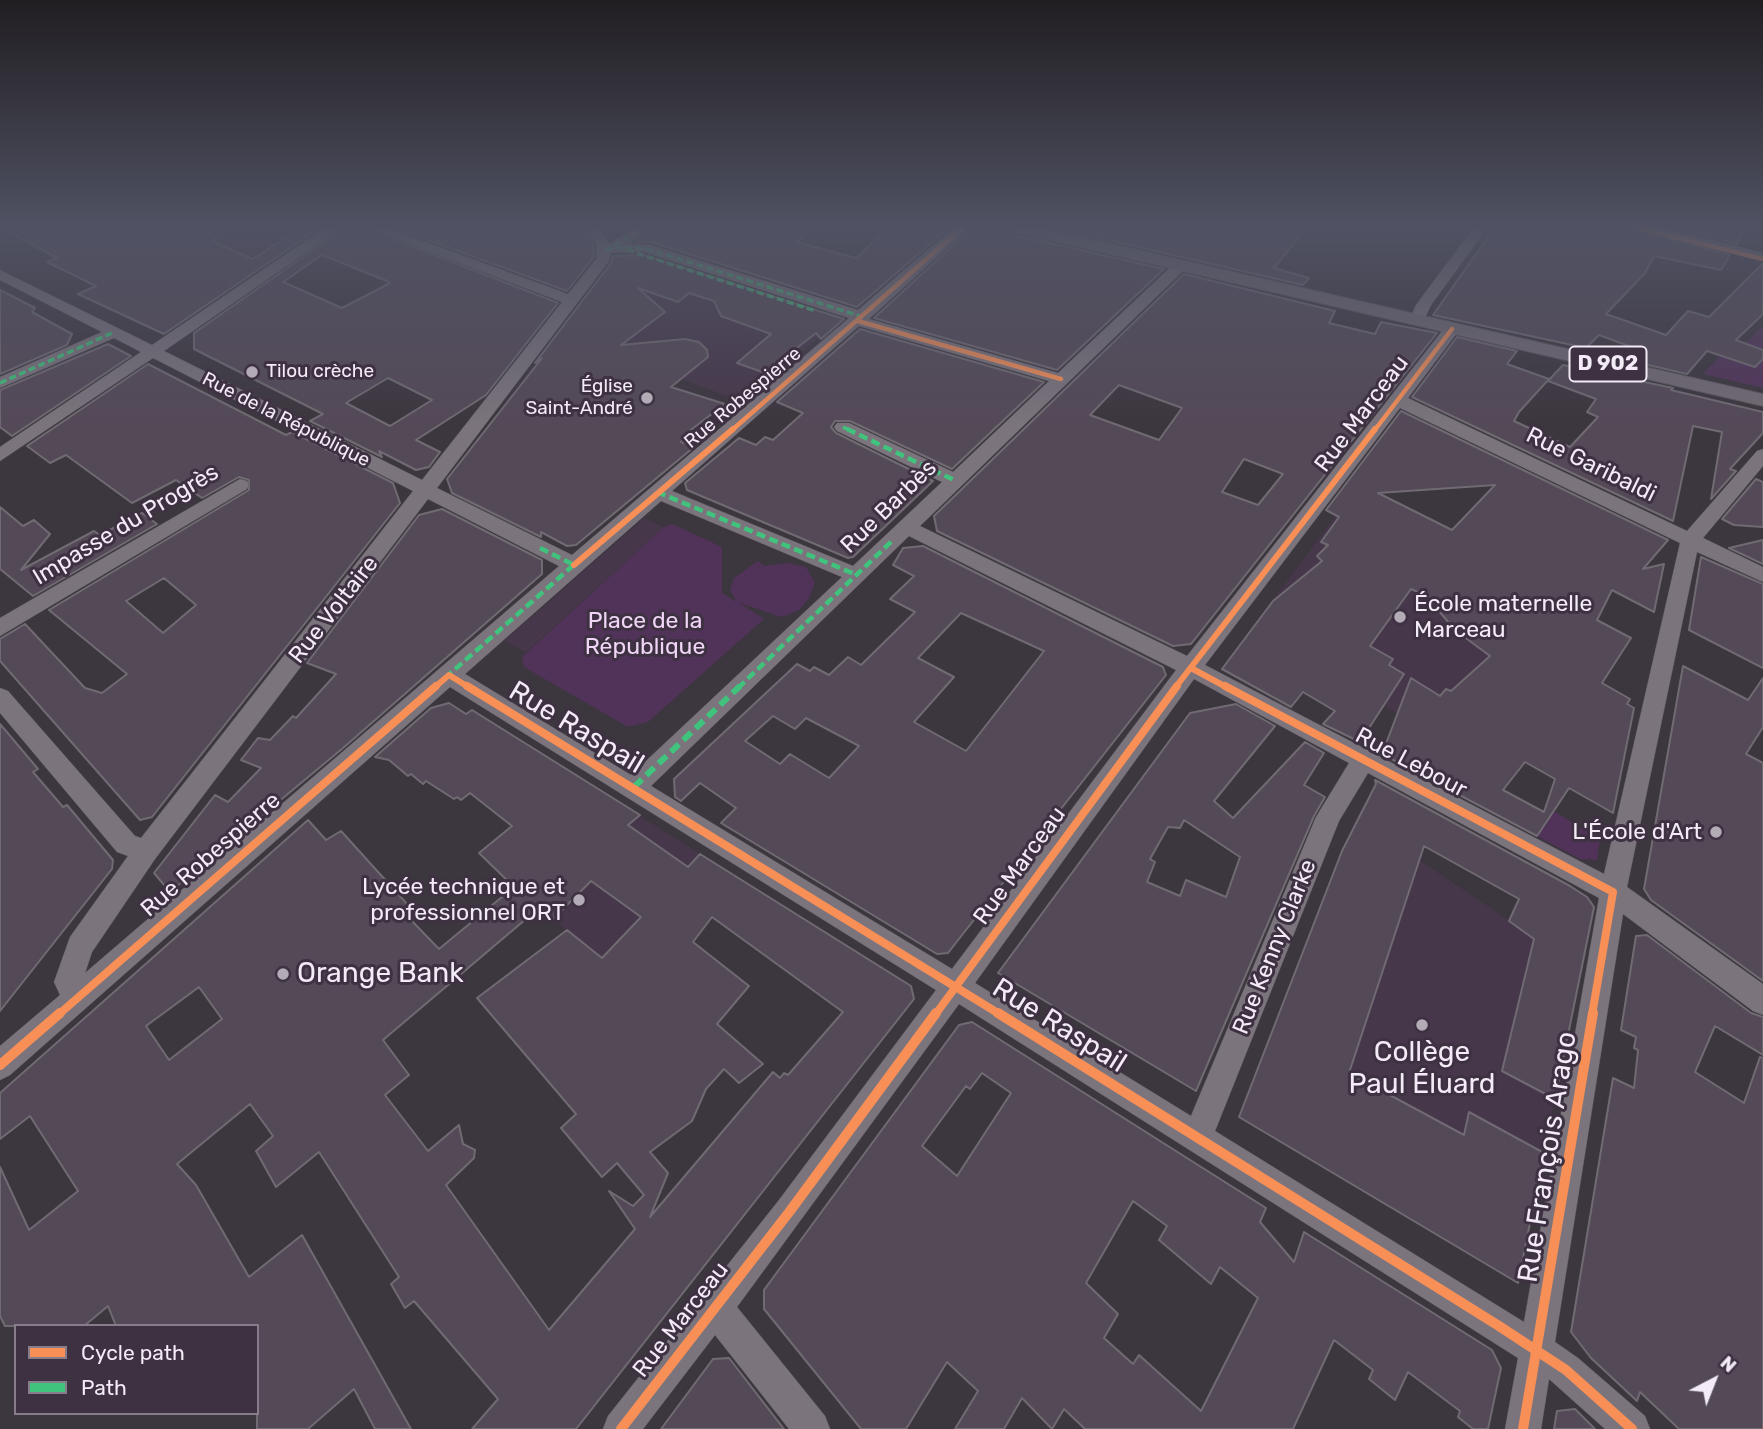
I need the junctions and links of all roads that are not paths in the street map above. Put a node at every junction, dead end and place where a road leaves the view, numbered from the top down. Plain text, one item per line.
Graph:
1 (37, 294) edge
2 (238, 294) edge
3 (553, 294) edge
4 (575, 294) edge
5 (760, 294) edge
6 (886, 294) edge
7 (1151, 294) edge
8 (1302, 294) edge
9 (1432, 294) edge
10 (570, 300) junction
11 (858, 318) junction
12 (1417, 321) junction
13 (1452, 329) junction
14 (112, 333) junction
15 (152, 352) junction
16 (1061, 379) junction
17 (0, 383) edge
18 (1398, 400) junction
19 (1763, 400) edge
20 (843, 427) dead end
21 (0, 455) edge
22 (1763, 455) edge
23 (954, 480) junction
24 (240, 485) dead end
25 (425, 490) junction
26 (657, 492) junction
27 (899, 534) junction
28 (1690, 540) junction
29 (573, 565) junction
30 (857, 575) junction
31 (1763, 575) edge
32 (0, 628) edge
33 (1191, 668) junction
34 (449, 675) junction
35 (0, 697) edge
36 (1363, 760) junction
37 (634, 787) junction
38 (146, 851) junction
39 (1613, 891) junction
40 (956, 986) junction
41 (76, 999) junction
42 (1763, 1001) edge
43 (0, 1065) edge
44 (1197, 1138) junction
45 (715, 1307) junction
46 (1536, 1350) junction
47 (621, 1429) edge
48 (812, 1429) edge
49 (1523, 1429) edge
50 (1632, 1429) edge

1 - 14 street, Rue de la République
2 - 15 street
3 - 10 street
4 - 10 street, Rue Voltaire
5 - 11 street
6 - 11 street, Rue Robespierre
7 - 16 street, Rue Barbès
8 - 12 main road, D 902
9 - 12 street
10 - 25 street, Rue Voltaire
11 - 16 street
11 - 26 street, Rue Robespierre
12 - 13 main road, D 902
13 - 18 street, Rue Marceau
13 - 19 main road, D 902
14 - 15 street, Rue de la République
14 - 17 street
15 - 21 street
15 - 25 street, Rue de la République
16 - 23 street, Rue Barbès
18 - 28 street, Rue Garibaldi
18 - 33 street, Rue Marceau
20 - 23 street
22 - 28 street, Rue François Arago
23 - 27 street, Rue Barbès
24 - 32 street, Impasse du Progrès
25 - 29 street, Rue de la République
25 - 38 street, Rue Voltaire
26 - 29 street, Rue Robespierre
26 - 30 street
27 - 30 street, Rue Barbès
27 - 33 street, Rue Lebour
28 - 31 street, Rue Garibaldi
28 - 39 street, Rue François Arago
29 - 34 street, Rue Robespierre
30 - 37 street, Rue Barbès
33 - 36 street, Rue Lebour
33 - 40 street, Rue Marceau
34 - 37 street, Rue Raspail
34 - 41 street, Rue Robespierre
35 - 38 street
36 - 39 street, Rue Lebour
36 - 44 street, Rue Kenny Clarke
37 - 40 street, Rue Raspail
38 - 41 street, Rue Voltaire
39 - 42 street, Rue Lebour
39 - 46 street, Rue François Arago
40 - 44 street, Rue Raspail
40 - 45 street, Rue Marceau
41 - 43 street, Rue Robespierre
44 - 46 street, Rue Raspail
45 - 47 street, Rue Marceau
45 - 48 street
46 - 49 street, Rue François Arago
46 - 50 street, Rue Raspail

